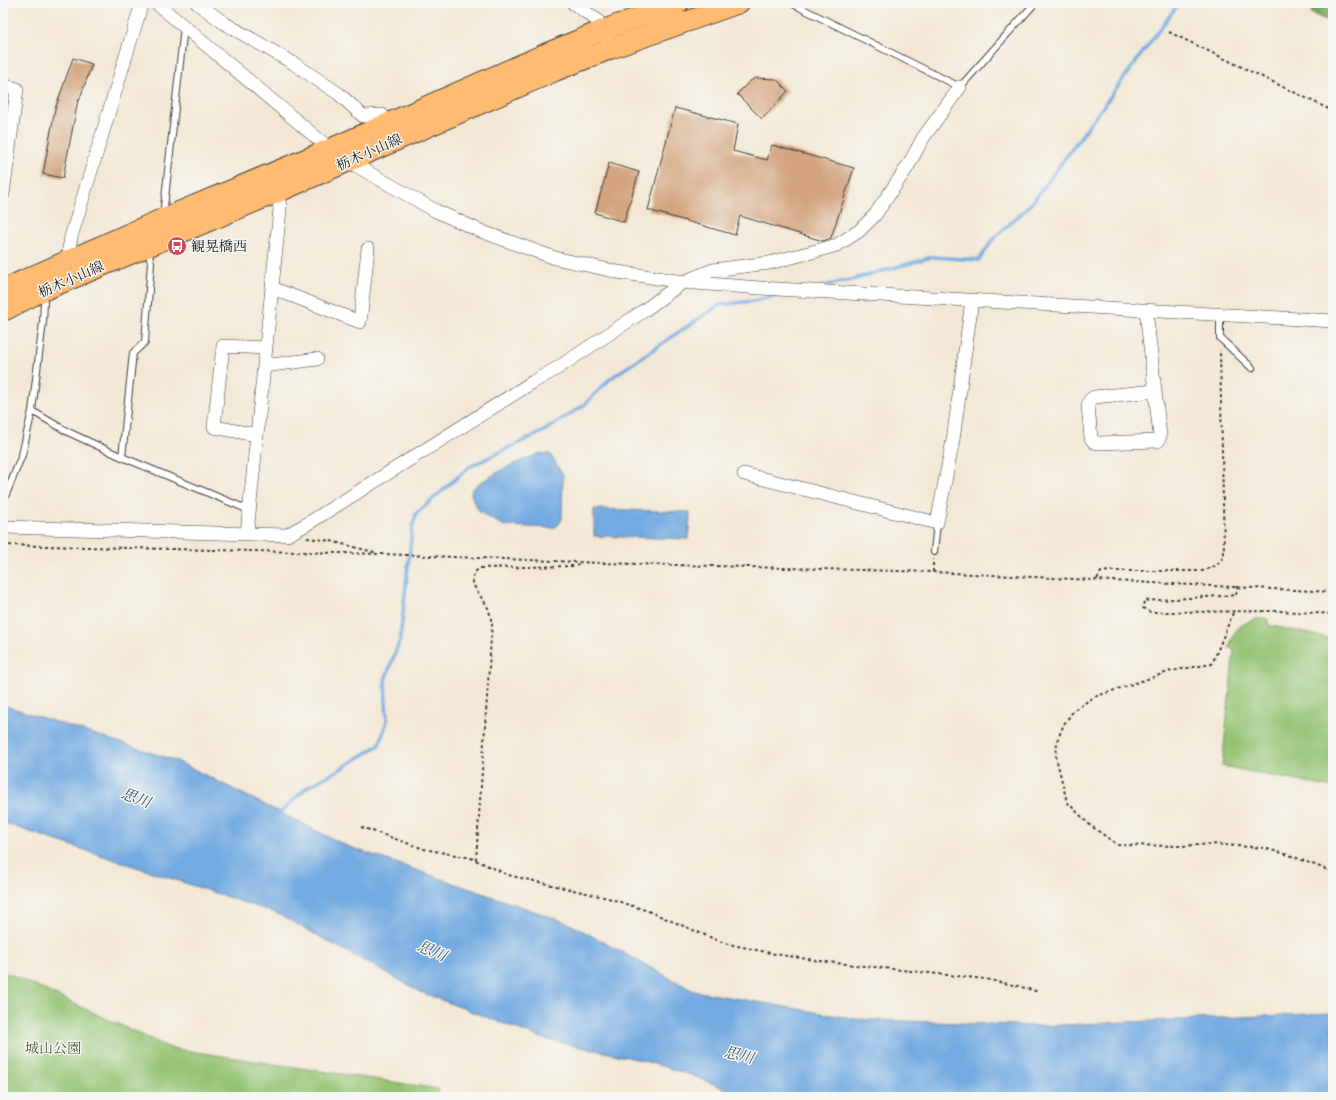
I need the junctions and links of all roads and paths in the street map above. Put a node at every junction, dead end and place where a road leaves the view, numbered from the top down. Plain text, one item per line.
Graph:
1 (142, 3) edge
2 (156, 3) edge
3 (197, 3) edge
4 (573, 3) edge
5 (679, 3) edge
6 (739, 3) edge
7 (791, 3) edge
8 (1035, 3) edge
9 (184, 27) junction
10 (603, 30) junction
11 (1169, 32) dead end
12 (610, 49) junction
13 (3, 85) edge
14 (960, 87) junction
15 (1333, 111) edge
16 (387, 123) junction
17 (330, 149) junction
18 (348, 161) junction
19 (278, 192) junction
20 (3, 194) edge
21 (162, 219) junction
22 (148, 246) junction
23 (368, 249) dead end
24 (71, 259) junction
25 (683, 282) junction
26 (272, 288) junction
27 (3, 290) edge
28 (42, 291) junction
29 (972, 300) junction
30 (1146, 310) junction
31 (3, 311) edge
32 (1220, 314) junction
33 (1333, 321) edge
34 (1220, 338) junction
35 (266, 348) junction
36 (317, 359) dead end
37 (264, 366) junction
38 (1252, 368) dead end
39 (1155, 390) junction
40 (32, 411) junction
41 (257, 435) junction
42 (122, 457) junction
43 (744, 474) dead end
44 (3, 502) edge
45 (249, 510) junction
46 (937, 522) junction
47 (3, 527) edge
48 (247, 533) junction
49 (287, 535) junction
50 (3, 545) edge
51 (934, 552) joint
52 (382, 554) junction
53 (582, 562) junction
54 (933, 572) junction
55 (1097, 579) junction
56 (1237, 586) junction
57 (1333, 592) edge
58 (1233, 612) junction
59 (1333, 614) edge
60 (361, 827) dead end
61 (476, 860) junction
62 (1333, 872) edge
63 (1039, 992) dead end

1 - 24 street
2 - 9 street
3 - 16 street
4 - 10 street
5 - 10 main road, 栃木小山線
6 - 12 main road, 栃木小山線
7 - 14 lane
8 - 14 lane
9 - 17 street
9 - 21 lane
10 - 12 street
10 - 16 main road, 栃木小山線
11 - 15 path
12 - 18 main road, 栃木小山線
13 - 20 street
14 - 25 street
16 - 17 main road, 栃木小山線
17 - 18 street
17 - 21 main road, 栃木小山線
18 - 19 main road, 栃木小山線
18 - 25 street
19 - 22 main road, 栃木小山線
19 - 26 street
21 - 24 main road, 栃木小山線
22 - 28 main road, 栃木小山線
22 - 42 lane
23 - 26 street
24 - 27 main road, 栃木小山線
25 - 29 street
25 - 49 street
26 - 35 street
28 - 31 main road, 栃木小山線
28 - 40 lane
29 - 30 street
29 - 46 street
30 - 32 street
30 - 39 street
32 - 33 street
32 - 34 lane
34 - 38 lane
34 - 55 path
35 - 37 street
35 - 41 street
36 - 37 street
37 - 41 street
39 - 39 street
40 - 42 lane
40 - 44 lane
41 - 45 street
42 - 45 lane
43 - 46 street
45 - 48 street
46 - 51 lane
47 - 48 street
48 - 49 street
49 - 52 path
50 - 52 path
51 - 54 path
52 - 53 path
53 - 54 path
53 - 61 path
54 - 55 path
55 - 56 path
56 - 57 path
56 - 58 path
58 - 59 path
58 - 62 path
60 - 61 path
61 - 63 path

